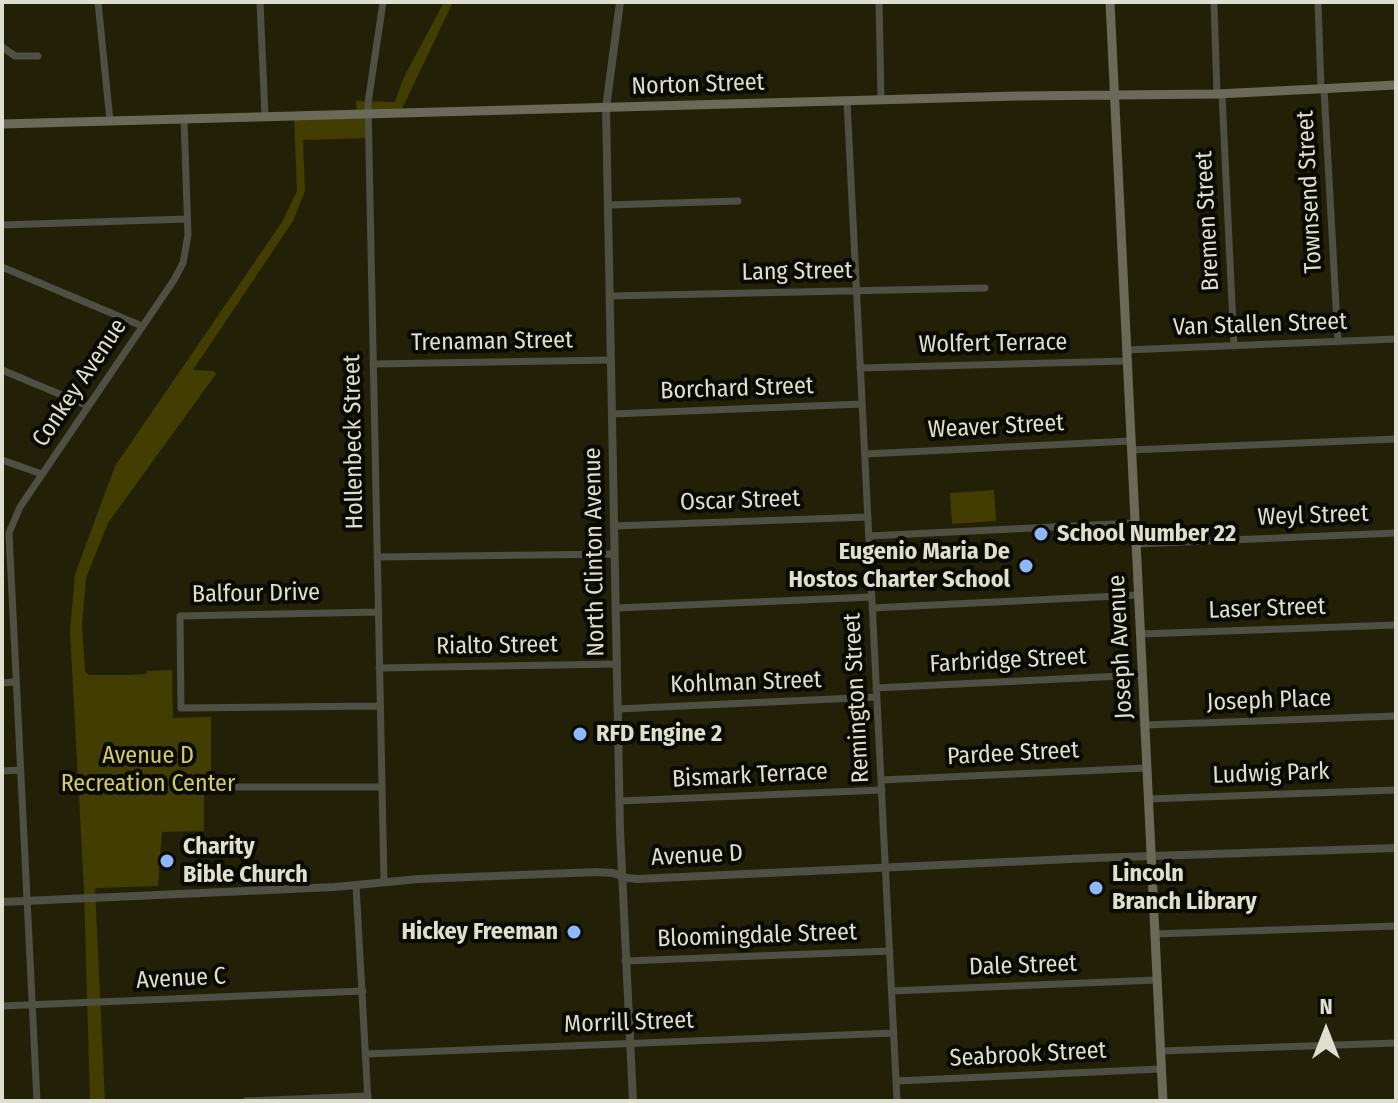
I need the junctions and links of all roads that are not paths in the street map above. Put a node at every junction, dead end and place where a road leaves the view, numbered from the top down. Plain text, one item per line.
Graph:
1 (98, 2) edge
2 (260, 2) edge
3 (383, 2) edge
4 (620, 2) edge
5 (879, 2) edge
6 (1110, 2) edge
7 (1214, 2) edge
8 (1318, 2) edge
9 (2, 47) edge
10 (38, 56) dead end
11 (1396, 85) edge
12 (1323, 89) junction
13 (1220, 94) junction
14 (1114, 96) junction
15 (881, 100) junction
16 (847, 101) junction
17 (606, 108) junction
18 (368, 114) junction
19 (265, 116) junction
20 (184, 119) junction
21 (110, 121) junction
22 (2, 124) edge
23 (738, 201) dead end
24 (608, 205) junction
25 (187, 219) junction
26 (2, 225) edge
27 (2, 267) edge
28 (985, 288) dead end
29 (856, 290) junction
30 (610, 296) junction
31 (142, 326) junction
32 (1396, 339) edge
33 (1338, 342) junction
34 (1234, 346) junction
35 (1126, 350) junction
36 (611, 360) junction
37 (1126, 361) junction
38 (373, 364) junction
39 (860, 368) junction
40 (2, 370) edge
41 (862, 404) junction
42 (88, 406) junction
43 (612, 414) junction
44 (1396, 439) edge
45 (1130, 445) junction
46 (865, 454) junction
47 (2, 460) edge
48 (42, 474) junction
49 (868, 517) junction
50 (1135, 523) junction
51 (614, 526) junction
52 (6, 533) edge
53 (1396, 533) edge
54 (869, 536) junction
55 (1136, 544) junction
56 (615, 554) junction
57 (377, 557) junction
58 (1138, 595) junction
59 (872, 597) junction
60 (2, 606) edge
61 (12, 607) junction
62 (616, 608) junction
63 (872, 608) junction
64 (378, 612) junction
65 (1396, 625) edge
66 (1140, 634) junction
67 (617, 664) junction
68 (379, 668) junction
69 (1142, 675) junction
70 (15, 682) junction
71 (2, 683) edge
72 (876, 688) junction
73 (877, 697) junction
74 (379, 706) junction
75 (618, 709) junction
76 (1396, 716) edge
77 (1144, 725) junction
78 (1147, 768) junction
79 (20, 770) junction
80 (2, 771) edge
81 (881, 780) junction
82 (209, 787) dead end
83 (381, 787) junction
84 (882, 790) junction
85 (1396, 790) edge
86 (1148, 799) junction
87 (620, 801) junction
88 (1396, 848) edge
89 (1150, 856) junction
90 (885, 867) junction
91 (622, 876) junction
92 (384, 882) junction
93 (356, 885) junction
94 (27, 901) junction
95 (2, 902) edge
96 (1396, 926) edge
97 (1154, 934) junction
98 (890, 951) junction
99 (625, 961) junction
100 (1156, 980) junction
101 (363, 991) junction
102 (892, 991) junction
103 (32, 1005) junction
104 (2, 1006) edge
105 (894, 1033) junction
106 (630, 1043) junction
107 (1396, 1043) edge
108 (1160, 1051) junction
109 (366, 1054) junction
110 (1161, 1069) junction
111 (896, 1081) junction
112 (368, 1099) edge
113 (37, 1101) edge
114 (246, 1101) edge
115 (633, 1101) edge
116 (897, 1101) edge
117 (1163, 1101) edge

1 - 21 street
2 - 19 street
3 - 18 street, Hollenbeck Street
4 - 17 street, North Clinton Avenue
5 - 15 street
6 - 14 main road, Joseph Avenue
7 - 13 street, Bremen Street
8 - 12 street, Townsend Street
9 - 10 street
11 - 12 main road, Norton Street
12 - 13 main road, Norton Street
12 - 33 street, Townsend Street
13 - 14 main road, Norton Street
13 - 34 street, Bremen Street
14 - 15 main road, Norton Street
14 - 35 main road, Joseph Avenue
15 - 16 main road, Norton Street
16 - 17 main road, Norton Street
16 - 29 street, Remington Street
17 - 18 main road, Norton Street
17 - 24 street, North Clinton Avenue
18 - 19 main road, Norton Street
18 - 38 street, Hollenbeck Street
19 - 20 main road, Norton Street
20 - 21 main road, Norton Street
20 - 25 street, Conkey Avenue
21 - 22 main road, Norton Street
23 - 24 street
24 - 30 street, North Clinton Avenue
25 - 26 street
25 - 31 street, Conkey Avenue
27 - 31 street
28 - 29 street, Lang Street
29 - 30 street, Lang Street
29 - 39 street, Remington Street
30 - 36 street, North Clinton Avenue
31 - 42 street, Conkey Avenue
32 - 33 street, Van Stallen Street
33 - 34 street, Van Stallen Street
34 - 35 street, Van Stallen Street
35 - 37 main road, Joseph Avenue
36 - 38 street, Trenaman Street
36 - 43 street, North Clinton Avenue
37 - 39 street, Wolfert Terrace
37 - 45 main road, Joseph Avenue
38 - 57 street, Hollenbeck Street
39 - 41 street, Remington Street
40 - 42 street
41 - 43 street, Borchard Street
41 - 46 street, Remington Street
42 - 48 street, Conkey Avenue
43 - 51 street, North Clinton Avenue
44 - 45 street, Weaver Street
45 - 46 street, Weaver Street
45 - 50 main road, Joseph Avenue
46 - 49 street, Remington Street
47 - 48 street
48 - 52 street, Conkey Avenue
49 - 51 street, Oscar Street
49 - 54 street, Remington Street
50 - 54 street
50 - 55 main road, Joseph Avenue
51 - 56 street, North Clinton Avenue
52 - 61 street, Conkey Avenue
53 - 55 street, Weyl Street
54 - 59 street, Remington Street
55 - 58 main road, Joseph Avenue
56 - 57 street
56 - 62 street, North Clinton Avenue
57 - 64 street, Hollenbeck Street
58 - 63 street
58 - 66 main road, Joseph Avenue
59 - 62 street
59 - 63 street, Remington Street
60 - 61 street
61 - 70 street, Conkey Avenue
62 - 67 street, North Clinton Avenue
63 - 72 street, Remington Street
64 - 68 street, Hollenbeck Street
64 - 74 street, Balfour Drive
65 - 66 street, Laser Street
66 - 69 main road, Joseph Avenue
67 - 68 street, Rialto Street
67 - 75 street, North Clinton Avenue
68 - 74 street, Hollenbeck Street
69 - 72 street, Farbridge Street
69 - 77 main road, Joseph Avenue
70 - 71 street
70 - 79 street, Conkey Avenue
72 - 73 street, Remington Street
73 - 75 street, Kohlman Street
73 - 81 street, Remington Street
74 - 83 street, Hollenbeck Street
75 - 87 street, North Clinton Avenue
76 - 77 street, Joseph Place
77 - 78 main road, Joseph Avenue
78 - 81 street, Pardee Street
78 - 86 main road, Joseph Avenue
79 - 80 street
79 - 94 street, Conkey Avenue
81 - 84 street, Remington Street
82 - 83 street
83 - 92 street, Hollenbeck Street
84 - 87 street, Bismark Terrace
84 - 90 street, Remington Street
85 - 86 street, Ludwig Park
86 - 89 main road, Joseph Avenue
87 - 91 street, North Clinton Avenue
88 - 89 street, Avenue D
89 - 90 street, Avenue D
89 - 97 main road, Joseph Avenue
90 - 91 street, Avenue D
90 - 98 street, Remington Street
91 - 92 street, Avenue D
91 - 99 street, North Clinton Avenue
92 - 93 street, Avenue D
93 - 94 street, Avenue D
93 - 101 street
94 - 95 street, Avenue D
94 - 103 street, Conkey Avenue
96 - 97 street
97 - 100 main road, Joseph Avenue
98 - 99 street, Bloomingdale Street
98 - 102 street, Remington Street
99 - 106 street, North Clinton Avenue
100 - 102 street, Dale Street
100 - 108 main road, Joseph Avenue
101 - 103 street, Avenue C
101 - 109 street
102 - 105 street, Remington Street
103 - 104 street, Avenue C
103 - 113 street, Conkey Avenue
105 - 106 street, Morrill Street
105 - 111 street, Remington Street
106 - 109 street, Morrill Street
106 - 115 street, North Clinton Avenue
107 - 108 street
108 - 110 main road, Joseph Avenue
109 - 112 street
110 - 111 street, Seabrook Street
110 - 117 main road, Joseph Avenue
111 - 116 street, Remington Street
112 - 114 street

